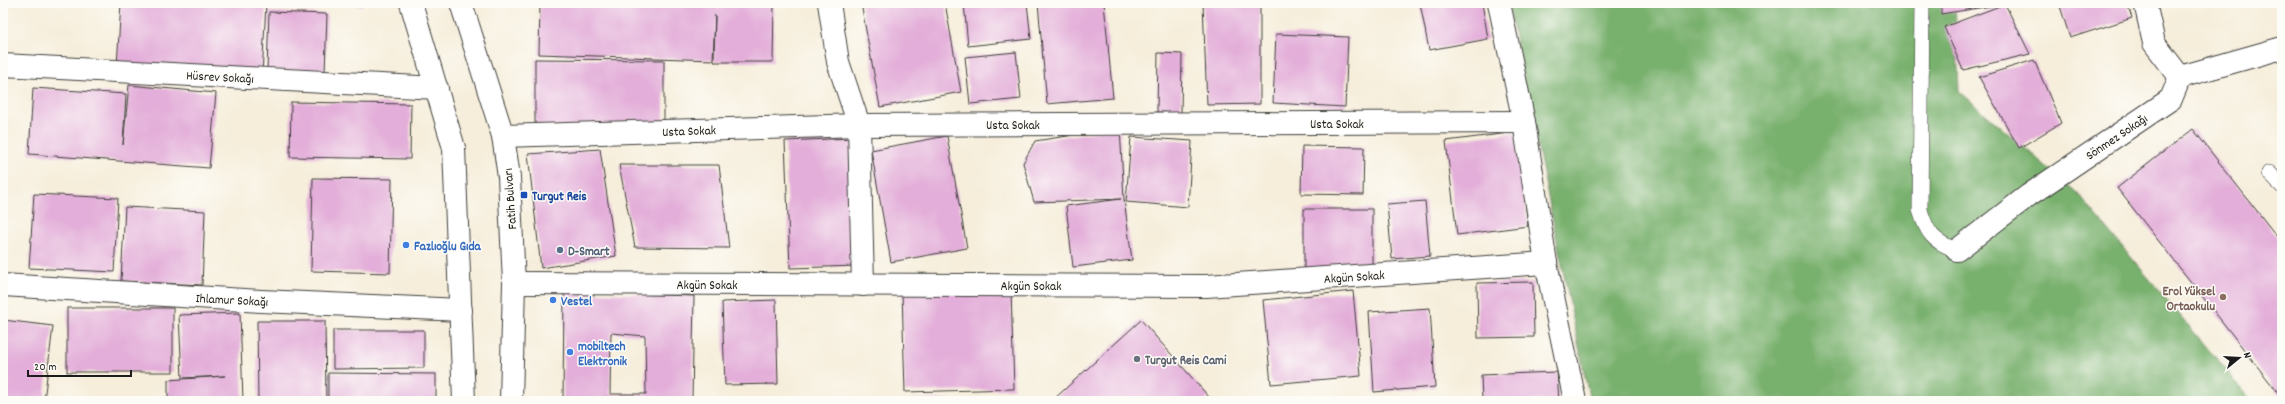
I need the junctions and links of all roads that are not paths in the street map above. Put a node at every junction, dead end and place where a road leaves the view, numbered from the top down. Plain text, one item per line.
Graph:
1 (411, 3) edge
2 (461, 3) edge
3 (829, 3) edge
4 (1499, 3) edge
5 (1922, 3) edge
6 (2146, 3) edge
7 (2282, 48) edge
8 (3, 65) edge
9 (2180, 77) junction
10 (437, 88) junction
11 (1524, 122) junction
12 (859, 125) junction
13 (503, 136) junction
14 (2269, 173) dead end
15 (2282, 186) edge
16 (1957, 250) joint
17 (1546, 264) junction
18 (514, 283) junction
19 (3, 285) edge
20 (863, 285) junction
21 (461, 310) junction
22 (464, 401) edge
23 (511, 401) edge
24 (1576, 401) edge

1 - 10 street
2 - 13 street, Fatih Bulvarı
3 - 12 street
4 - 11 street
5 - 16 lane
6 - 9 street
7 - 9 street
8 - 10 street, Hüsrev Sokağı
9 - 16 street, Sönmez Sokağı
10 - 21 street
11 - 12 street, Usta Sokak
11 - 17 street
12 - 13 street, Usta Sokak
12 - 20 street
13 - 18 street, Fatih Bulvarı
14 - 15 lane
17 - 20 street, Akgün Sokak
17 - 24 street
18 - 20 street, Akgün Sokak
18 - 23 street, Fatih Bulvarı
19 - 21 street, Ihlamur Sokağı
21 - 22 street

